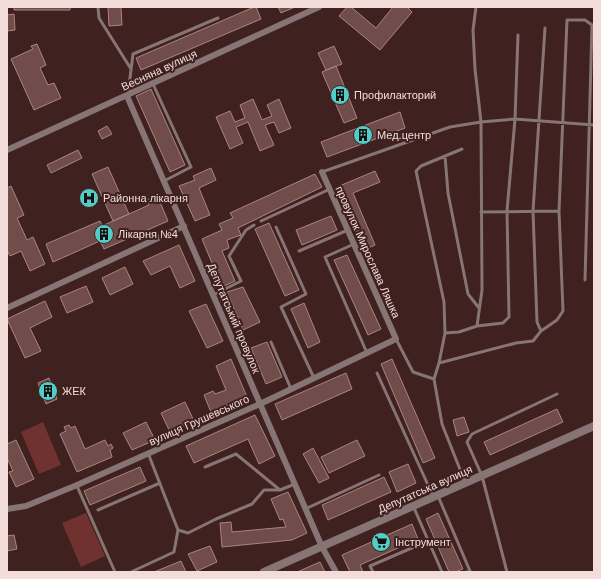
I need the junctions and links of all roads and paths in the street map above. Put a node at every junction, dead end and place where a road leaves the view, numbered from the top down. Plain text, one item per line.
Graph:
1 (98, 7) edge
2 (319, 7) edge
3 (476, 7) edge
4 (218, 18) dead end
5 (545, 28) dead end
6 (518, 35) dead end
7 (131, 69) junction
8 (153, 84) junction
9 (127, 96) junction
10 (515, 119) junction
11 (539, 121) junction
12 (481, 122) junction
13 (563, 122) junction
14 (590, 124) junction
15 (594, 125) edge
16 (462, 149) dead end
17 (7, 150) edge
18 (445, 156) junction
19 (322, 172) joint
20 (164, 181) junction
21 (330, 189) junction
22 (507, 211) junction
23 (533, 211) junction
24 (559, 211) junction
25 (481, 212) junction
26 (261, 221) dead end
27 (254, 225) dead end
28 (184, 226) junction
29 (276, 227) dead end
30 (348, 230) junction
31 (354, 244) junction
32 (299, 251) dead end
33 (585, 280) dead end
34 (213, 294) junction
35 (7, 308) edge
36 (479, 308) junction
37 (476, 326) junction
38 (540, 331) junction
39 (445, 333) junction
40 (396, 339) junction
41 (271, 342) dead end
42 (368, 353) junction
43 (439, 363) junction
44 (377, 373) dead end
45 (314, 378) junction
46 (434, 379) junction
47 (291, 389) junction
48 (557, 394) dead end
49 (260, 404) junction
50 (594, 426) edge
51 (148, 454) junction
52 (205, 467) dead end
53 (379, 475) dead end
54 (482, 476) junction
55 (160, 483) junction
56 (466, 483) junction
57 (295, 484) junction
58 (77, 485) junction
59 (280, 490) junction
60 (436, 497) junction
61 (414, 506) junction
62 (305, 509) junction
63 (7, 510) edge
64 (98, 510) dead end
65 (178, 530) junction
66 (428, 541) junction
67 (322, 547) junction
68 (115, 572) edge
69 (130, 572) edge
70 (264, 572) edge
71 (336, 572) edge
72 (373, 572) edge
73 (442, 572) edge
74 (467, 572) edge
75 (507, 572) edge

1 - 7 lane
2 - 8 street, Весняна вулиця
3 - 12 lane
4 - 7 lane
5 - 11 lane
6 - 10 lane
7 - 9 lane
8 - 9 street, Весняна вулиця
8 - 20 lane
9 - 17 street, Весняна вулиця
9 - 20 street, Депутатський провулок
10 - 11 lane
10 - 12 lane
10 - 22 lane
11 - 13 lane
11 - 23 lane
12 - 19 lane
12 - 25 lane
13 - 14 lane
13 - 14 lane
13 - 24 lane
14 - 15 lane
14 - 33 lane
16 - 18 lane
18 - 36 lane
18 - 39 lane
19 - 21 street, провулок Мирослава Ляшка
20 - 28 street, Депутатський провулок
21 - 26 lane
21 - 30 street, провулок Мирослава Ляшка
22 - 23 lane
22 - 25 lane
22 - 37 lane
23 - 24 lane
23 - 38 lane
24 - 38 lane
25 - 36 lane
27 - 34 lane
28 - 34 street, Депутатський провулок
28 - 35 street
29 - 45 lane
30 - 31 street, провулок Мирослава Ляшка
30 - 32 lane
31 - 40 street, провулок Мирослава Ляшка
31 - 42 lane
34 - 49 street, Депутатський провулок
36 - 37 lane
37 - 39 lane
38 - 43 lane
39 - 43 lane
40 - 42 street, вулиця Грушевського
40 - 46 lane
41 - 47 lane
42 - 45 street, вулиця Грушевського
43 - 46 lane
44 - 60 lane
45 - 47 street, вулиця Грушевського
46 - 56 lane
47 - 49 street, вулиця Грушевського
48 - 54 lane
49 - 51 street, вулиця Грушевського
49 - 57 street, Депутатський провулок
50 - 54 street, Депутатська вулиця
51 - 55 lane
51 - 58 street, вулиця Грушевського
52 - 59 lane
53 - 62 lane
54 - 56 street, Депутатська вулиця
54 - 75 lane
55 - 64 lane
55 - 65 lane
56 - 60 street, Депутатська вулиця
57 - 59 lane
57 - 62 street, Депутатський провулок
58 - 63 street, вулиця Грушевського
58 - 68 lane
59 - 65 lane
60 - 61 street, Депутатська вулиця
60 - 74 lane
61 - 66 lane
61 - 67 street, Депутатська вулиця
62 - 67 street, Депутатський провулок
65 - 69 lane
66 - 72 lane
66 - 73 lane
67 - 70 street, Депутатська вулиця
67 - 71 street, Депутатський провулок

